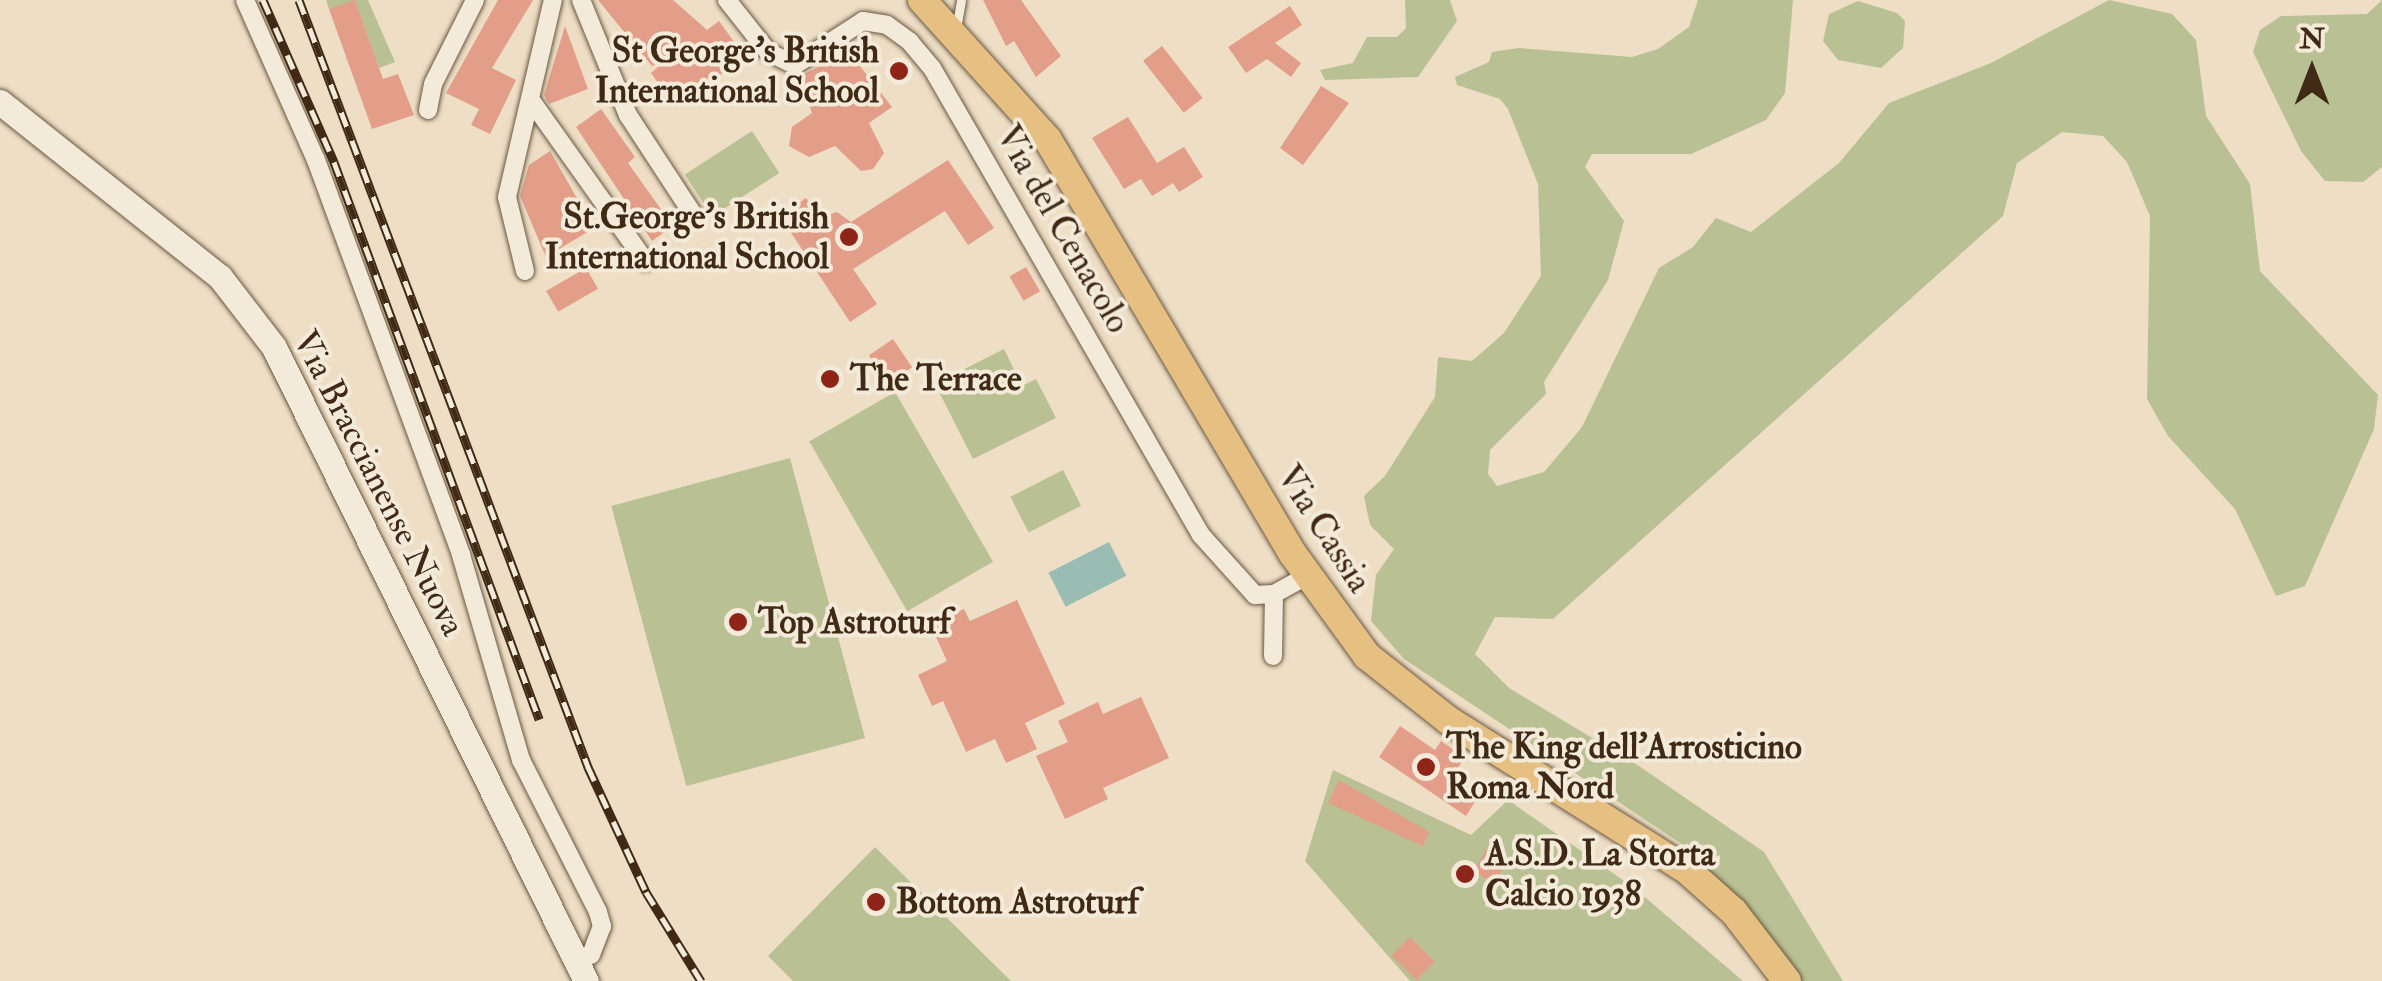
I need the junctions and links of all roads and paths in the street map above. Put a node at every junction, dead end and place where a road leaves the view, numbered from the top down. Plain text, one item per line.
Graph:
1 (245, 0) edge
2 (475, 0) edge
3 (553, 0) edge
4 (580, 0) edge
5 (727, 0) edge
6 (922, 0) edge
7 (961, 0) edge
8 (954, 31) junction
9 (530, 99) junction
10 (0, 102) edge
11 (428, 110) dead end
12 (694, 216) dead end
13 (646, 261) dead end
14 (526, 272) dead end
15 (1307, 576) junction
16 (1274, 594) junction
17 (1273, 656) dead end
18 (590, 955) dead end
19 (586, 981) edge
20 (1787, 981) edge

1 - 18 street
2 - 11 street
3 - 9 street
4 - 12 street
5 - 16 street, Via del Cenacolo
6 - 8 main road, Via Cassia
7 - 8 lane
8 - 15 main road, Via Cassia
9 - 13 street
9 - 14 street
10 - 19 main road, Via Braccianense Nuova
15 - 16 street
15 - 20 main road, Via Cassia
16 - 17 street

